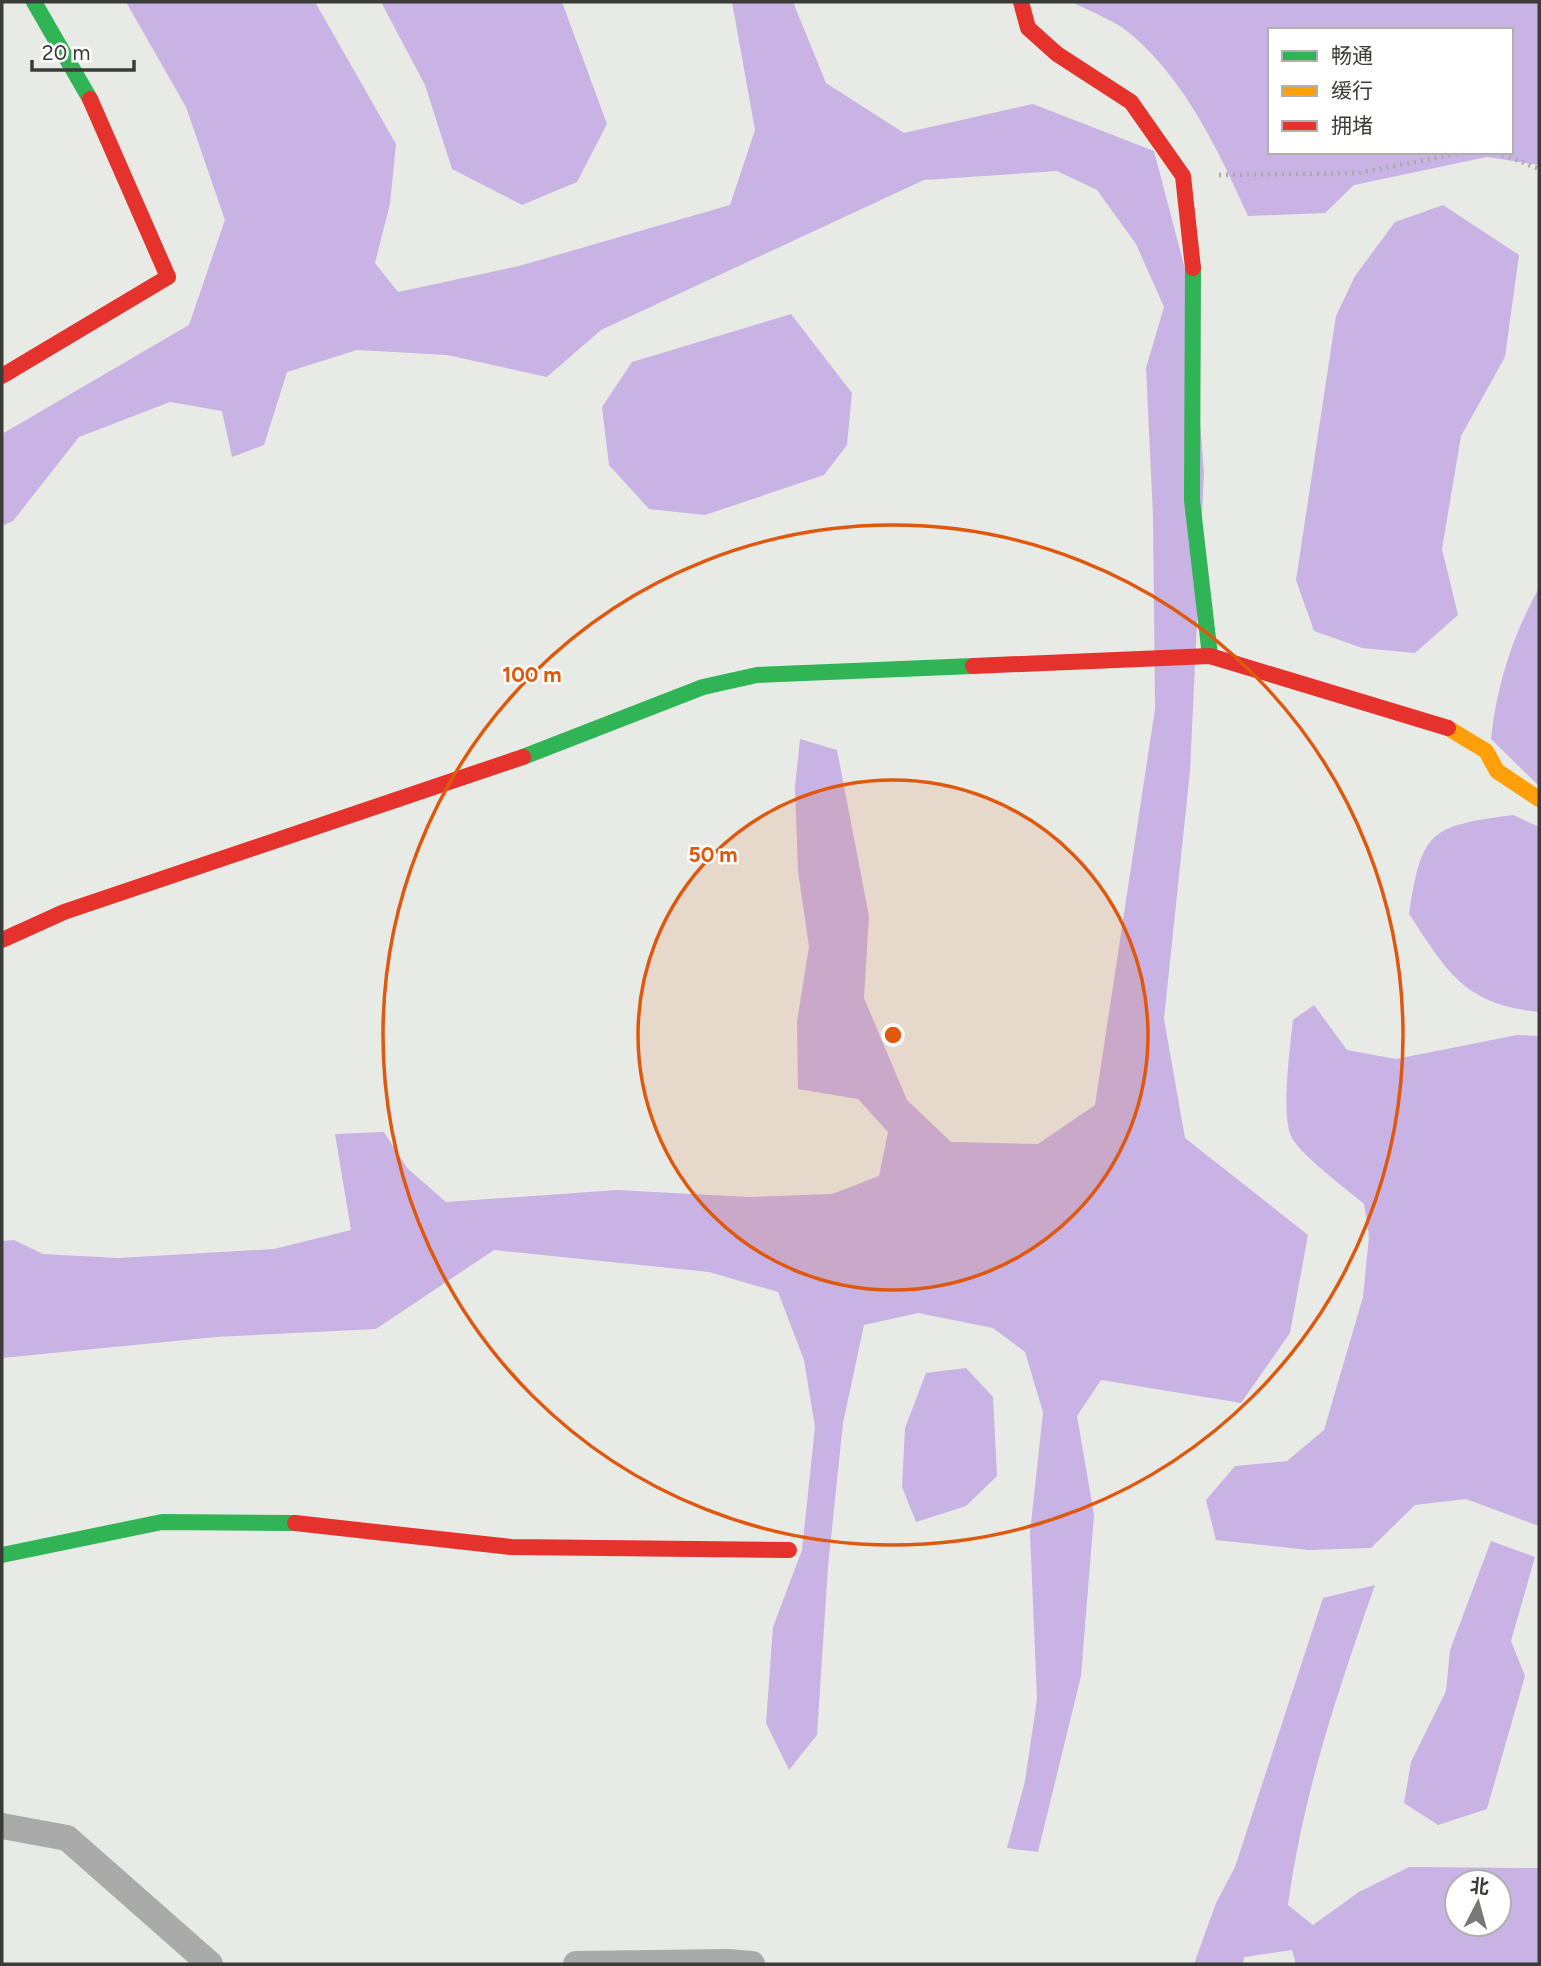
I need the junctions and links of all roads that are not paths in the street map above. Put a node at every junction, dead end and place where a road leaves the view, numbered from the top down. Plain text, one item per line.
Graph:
1 (34, 2) edge
2 (1021, 2) edge
3 (2, 376) edge
4 (1210, 656) junction
5 (1539, 799) edge
6 (2, 940) edge
7 (789, 1550) dead end
8 (2, 1555) edge
9 (2, 1826) edge
10 (210, 1964) edge
11 (576, 1964) edge
12 (752, 1964) edge

1 - 3 street
2 - 4 street
4 - 5 street
4 - 6 street
7 - 8 street
9 - 10 street
11 - 12 street

